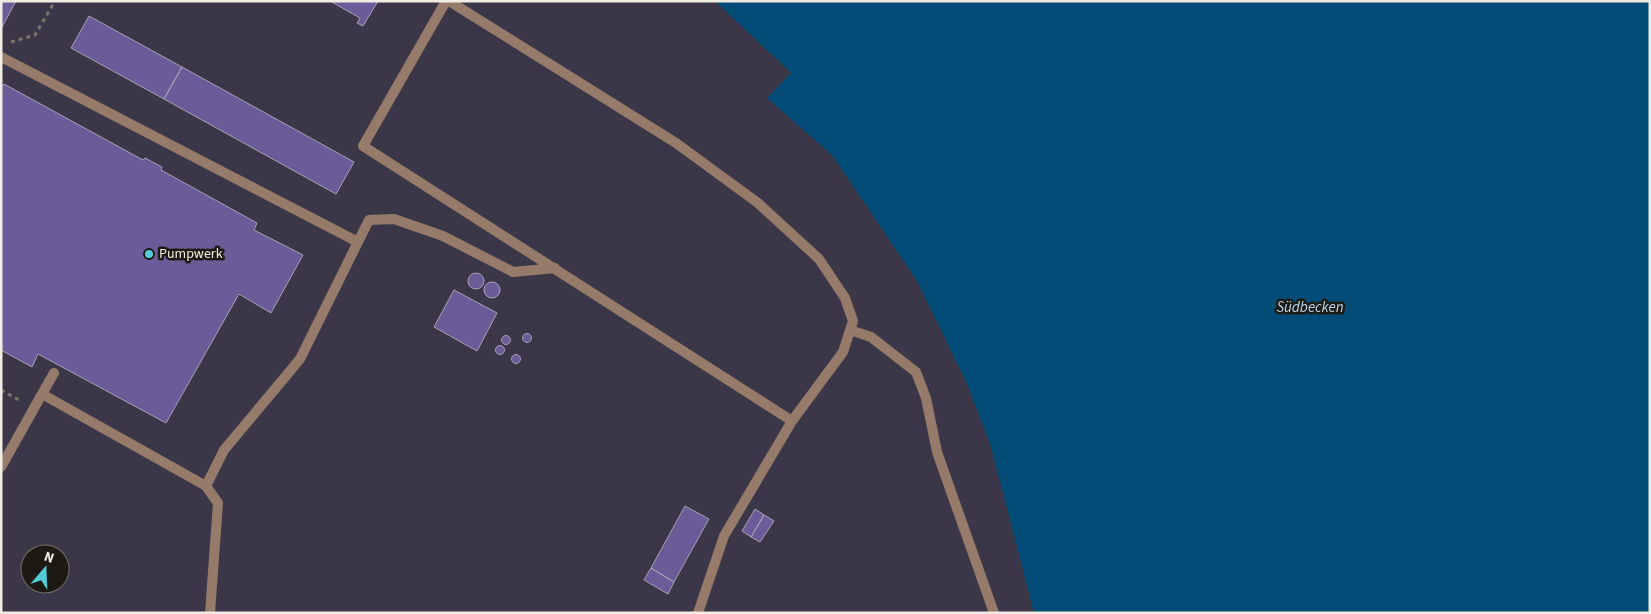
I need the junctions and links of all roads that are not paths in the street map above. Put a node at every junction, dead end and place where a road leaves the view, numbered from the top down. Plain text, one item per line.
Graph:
1 (447, 1) edge
2 (1, 57) edge
3 (358, 242) junction
4 (555, 268) junction
5 (850, 330) junction
6 (54, 373) dead end
7 (42, 394) junction
8 (792, 421) junction
9 (1, 467) edge
10 (206, 486) junction
11 (210, 613) edge
12 (698, 613) edge
13 (994, 613) edge

1 - 4 lane
1 - 5 lane
2 - 3 lane
3 - 4 lane
3 - 10 lane
4 - 8 lane
5 - 8 lane
5 - 13 lane
6 - 7 lane
7 - 9 lane
7 - 10 lane
8 - 12 lane
10 - 11 lane

